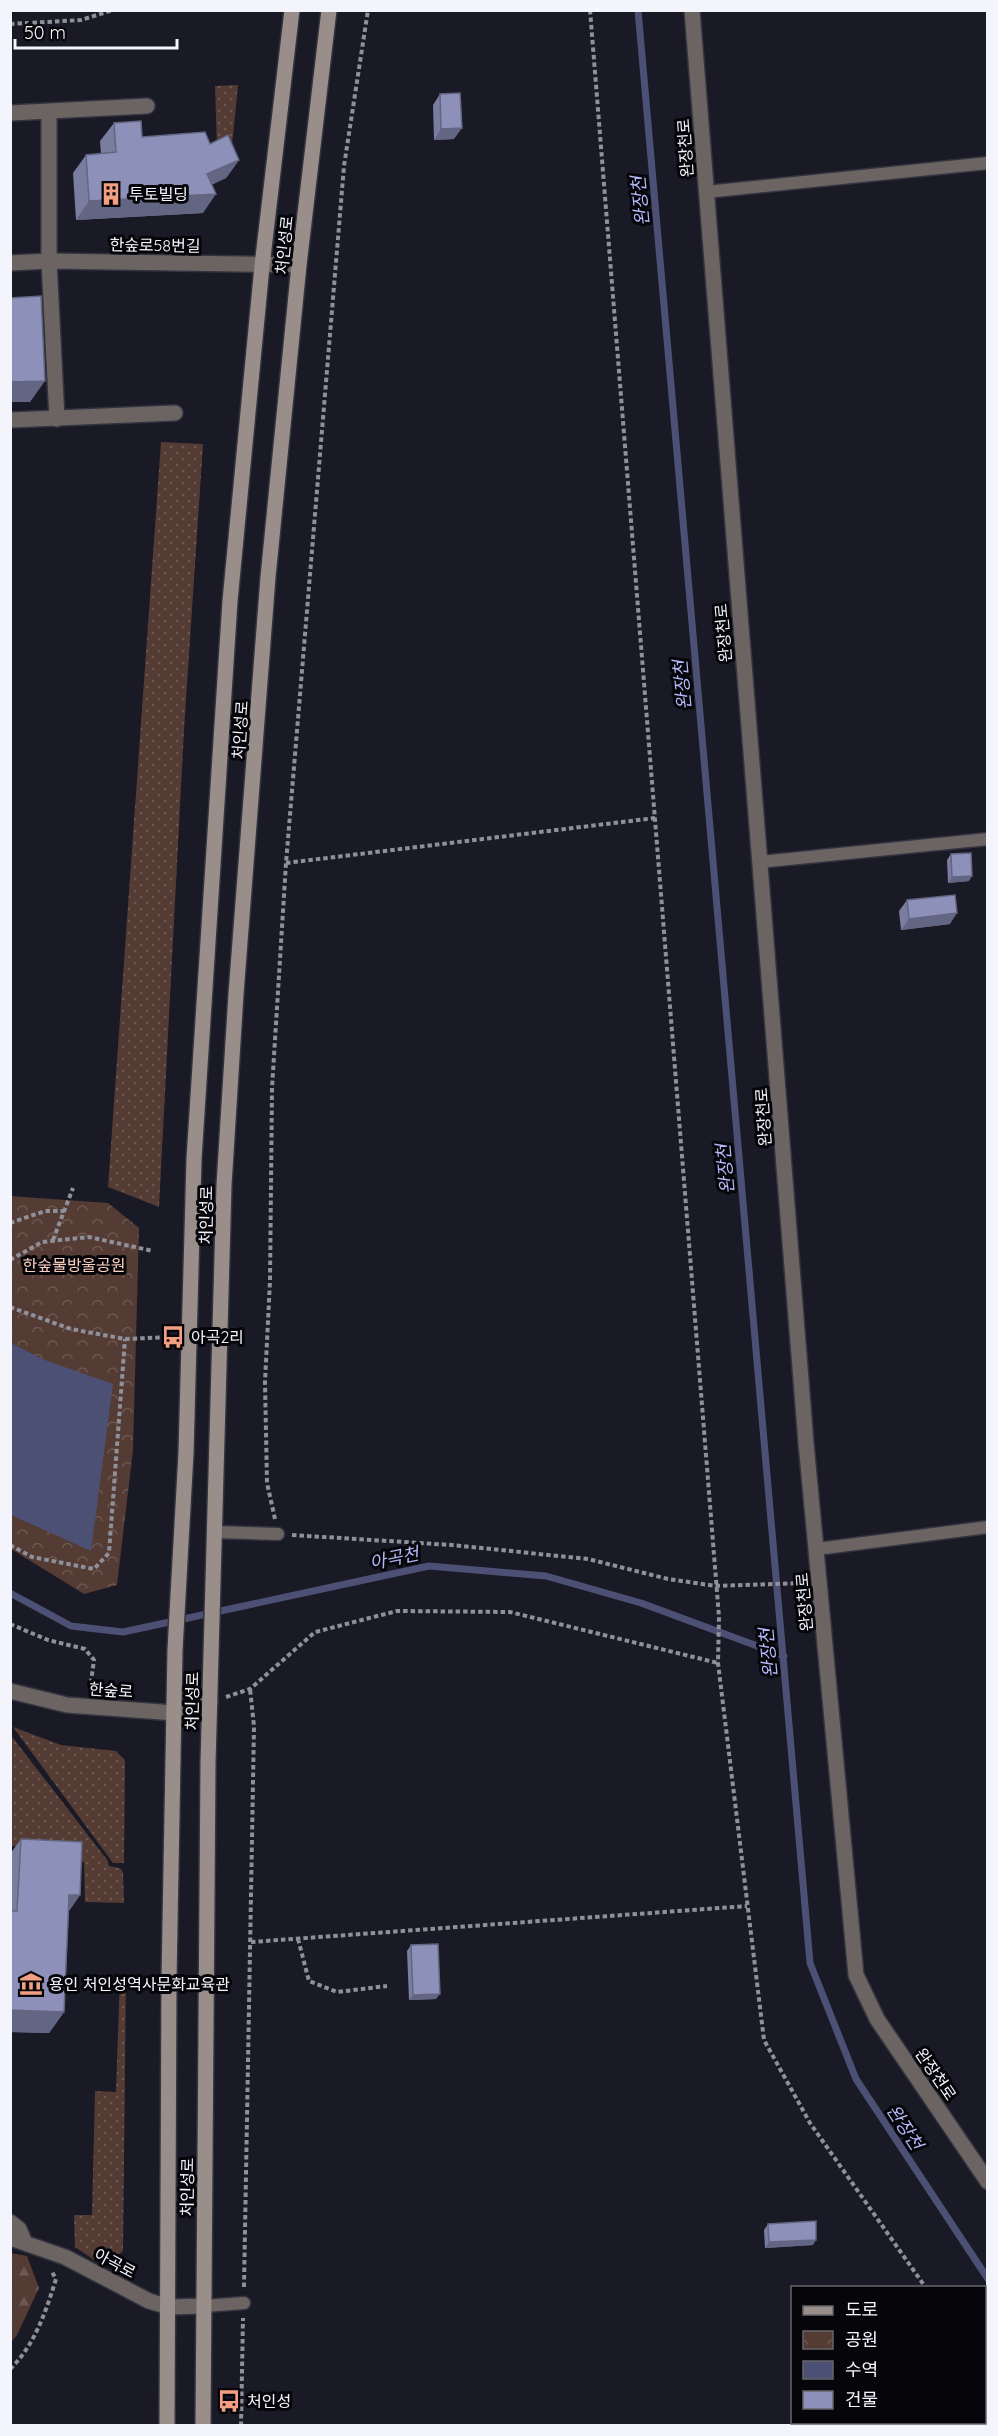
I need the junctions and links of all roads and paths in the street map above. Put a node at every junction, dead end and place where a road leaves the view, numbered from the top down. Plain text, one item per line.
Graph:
1 (113, 10) edge
2 (292, 10) edge
3 (329, 10) edge
4 (368, 10) edge
5 (590, 10) edge
6 (692, 10) edge
7 (10, 24) edge
8 (147, 106) dead end
9 (10, 113) edge
10 (49, 113) junction
11 (987, 163) edge
12 (706, 192) junction
13 (49, 261) junction
14 (10, 263) edge
15 (300, 265) junction
16 (262, 266) junction
17 (175, 413) dead end
18 (57, 419) junction
19 (10, 420) edge
20 (655, 818) junction
21 (987, 839) edge
22 (759, 861) junction
23 (286, 863) junction
24 (74, 1188) dead end
25 (64, 1211) junction
26 (10, 1223) edge
27 (53, 1241) junction
28 (153, 1251) dead end
29 (10, 1260) edge
30 (10, 1307) edge
31 (189, 1336) junction
32 (125, 1339) junction
33 (987, 1527) edge
34 (215, 1532) junction
35 (278, 1534) junction
36 (10, 1545) edge
37 (817, 1549) junction
38 (792, 1583) dead end
39 (716, 1586) junction
40 (10, 1624) edge
41 (718, 1664) junction
42 (250, 1689) junction
43 (10, 1691) edge
44 (210, 1702) junction
45 (88, 1707) junction
46 (175, 1713) junction
47 (747, 1906) junction
48 (298, 1939) junction
49 (251, 1942) junction
50 (387, 1986) dead end
51 (987, 2182) edge
52 (10, 2222) edge
53 (25, 2243) edge
54 (925, 2286) edge
55 (244, 2302) junction
56 (204, 2306) junction
57 (169, 2307) junction
58 (10, 2369) edge
59 (167, 2426) edge
60 (203, 2426) edge
61 (241, 2426) edge

1 - 7 path
2 - 16 main road, 처인성로
3 - 15 main road, 처인성로
4 - 23 path
5 - 20 path
6 - 12 street, 완장천로
8 - 10 street
9 - 10 street
10 - 13 street
11 - 12 lane
12 - 22 street, 완장천로
13 - 14 street, 한숲로58번길
13 - 16 street, 한숲로58번길
13 - 18 street
15 - 16 street, 한숲로58번길
15 - 34 main road, 처인성로
16 - 31 main road, 처인성로
17 - 18 street
18 - 19 street
20 - 23 path
20 - 39 path
21 - 22 lane
22 - 37 street, 완장천로
23 - 35 path
24 - 25 path
25 - 26 path
25 - 27 path
27 - 28 path
27 - 29 path
30 - 32 path
31 - 32 path
31 - 46 main road, 처인성로
32 - 36 path
33 - 37 lane
34 - 35 lane
34 - 44 main road, 처인성로
35 - 39 path
37 - 51 street, 완장천로
38 - 39 path
39 - 41 path
40 - 45 path
41 - 42 path
41 - 47 path
42 - 44 path
42 - 49 path
43 - 45 street, 한숲로
44 - 46 street, 한숲로
44 - 56 main road, 처인성로
45 - 46 street, 한숲로
46 - 57 main road, 처인성로
47 - 48 path
47 - 54 path
48 - 49 path
48 - 50 path
49 - 55 path
52 - 53 street
53 - 57 street, 아곡로
53 - 58 path
55 - 56 lane
55 - 61 path
56 - 57 street, 아곡로
56 - 60 main road, 처인성로
57 - 59 main road, 처인성로

